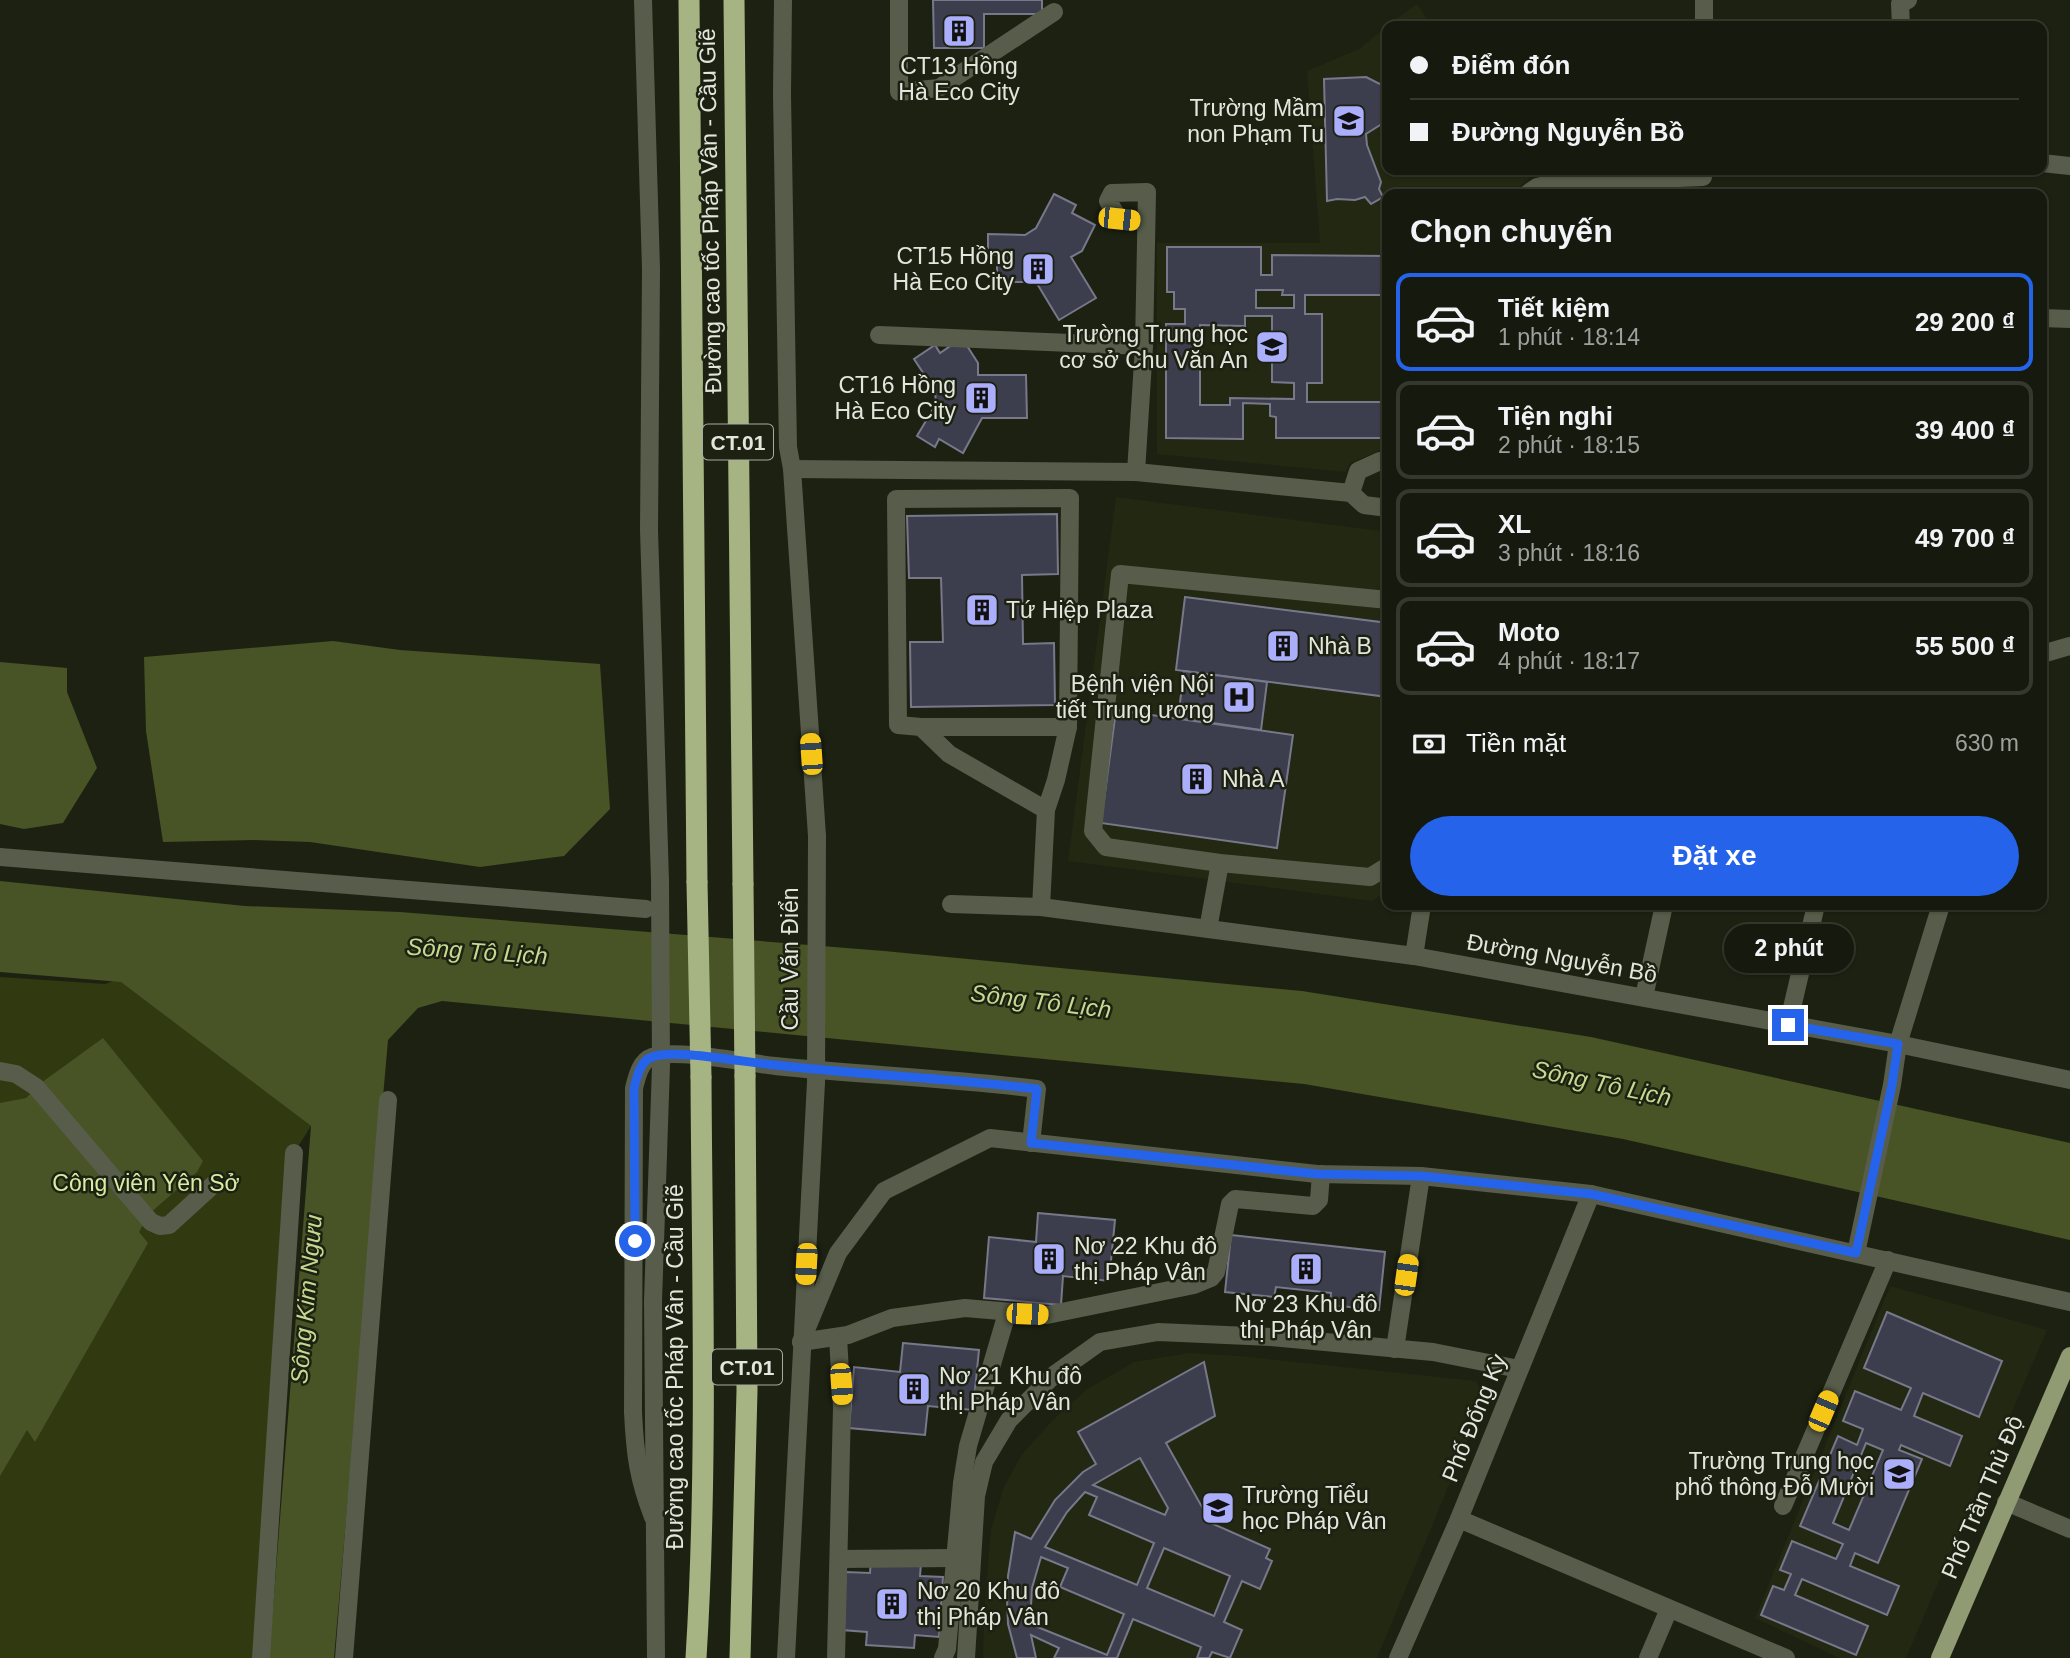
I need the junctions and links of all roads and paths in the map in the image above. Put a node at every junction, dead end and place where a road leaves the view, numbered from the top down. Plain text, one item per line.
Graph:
1 (643, 0) edge
2 (689, 0) edge
3 (734, 0) edge
4 (783, 0) edge
5 (900, 0) edge
6 (1704, 0) edge
7 (1908, 0) edge
8 (1054, 12) dead end
9 (1704, 21) edge
10 (1901, 21) edge
11 (2047, 164) edge
12 (2070, 166) edge
13 (1703, 180) edge
14 (1533, 189) edge
15 (1146, 222) dead end
16 (2047, 318) edge
17 (2070, 318) edge
18 (879, 335) dead end
19 (1144, 346) junction
20 (1382, 461) edge
21 (792, 469) junction
22 (1136, 472) junction
23 (1351, 493) junction
24 (1382, 507) edge
25 (1382, 599) edge
26 (2070, 646) edge
27 (2047, 653) edge
28 (921, 727) junction
29 (1068, 727) junction
30 (1046, 810) junction
31 (0, 857) edge
32 (1220, 863) junction
33 (1382, 870) edge
34 (743, 884) joint
35 (951, 904) dead end
36 (1041, 906) junction
37 (646, 909) dead end
38 (1421, 910) edge
39 (1663, 910) edge
40 (1815, 910) edge
41 (1939, 910) edge
42 (1208, 929) junction
43 (1414, 956) junction
44 (1644, 997) junction
45 (1788, 1025) junction
46 (1898, 1044) junction
47 (0, 1071) edge
48 (2070, 1080) edge
49 (388, 1100) dead end
50 (1031, 1143) junction
51 (295, 1153) dead end
52 (1321, 1174) junction
53 (1421, 1176) junction
54 (214, 1184) dead end
55 (1591, 1194) junction
56 (1856, 1253) junction
57 (1888, 1260) junction
58 (2070, 1302) edge
59 (1007, 1313) junction
60 (838, 1337) junction
61 (802, 1342) junction
62 (1395, 1349) junction
63 (2070, 1356) edge
64 (1519, 1369) junction
65 (2006, 1502) junction
66 (1783, 1506) dead end
67 (653, 1517) junction
68 (1459, 1519) junction
69 (2070, 1529) edge
70 (956, 1558) junction
71 (840, 1559) junction
72 (1669, 1609) junction
73 (261, 1658) edge
74 (344, 1658) edge
75 (656, 1658) edge
76 (696, 1658) edge
77 (740, 1658) edge
78 (788, 1658) edge
79 (836, 1658) edge
80 (943, 1658) edge
81 (966, 1658) edge
82 (1398, 1658) edge
83 (1648, 1658) edge
84 (1786, 1658) edge
85 (1940, 1658) edge

1 - 67 street, bridge
2 - 76 highway, Đường cao tốc Pháp Vân - Cầu Giẽ / CT.01, bridge
3 - 34 highway, Đường cao tốc Pháp Vân - Cầu Giẽ / CT.01
4 - 21 street, Cầu Văn Điển
5 - 8 street
6 - 9 street
7 - 10 street
11 - 12 street
13 - 14 street
15 - 19 street
16 - 17 street
18 - 19 street
19 - 22 street
20 - 23 street
21 - 22 street
21 - 61 street, Cầu Văn Điển, bridge
22 - 23 street
23 - 24 street
25 - 32 street
26 - 27 street
28 - 29 street
28 - 29 street
28 - 30 street
29 - 30 street
30 - 36 street
31 - 37 street
32 - 33 street
32 - 42 street
34 - 77 highway, Cầu Văn Điển / CT.01, bridge
35 - 36 street, Đường Nguyễn Bồ
36 - 42 street, Đường Nguyễn Bồ
38 - 43 street
39 - 44 street
40 - 45 street
41 - 46 street
42 - 43 street, Đường Nguyễn Bồ
43 - 44 street, Đường Nguyễn Bồ
44 - 45 street, Đường Nguyễn Bồ
45 - 46 street, Đường Nguyễn Bồ
46 - 48 street, Đường Nguyễn Bồ
46 - 56 street
47 - 54 street
49 - 74 street
50 - 52 street
50 - 61 street
50 - 67 street
51 - 73 street
52 - 53 street
52 - 59 street
53 - 55 street
53 - 62 street
55 - 56 street
55 - 64 street, Phố Đống Kỳ
56 - 57 street
57 - 58 street
57 - 66 street
59 - 60 street
59 - 70 street
60 - 61 street
60 - 71 street
61 - 78 street, Cầu Văn Điển
62 - 64 street
62 - 81 street
63 - 65 main road, Phố Trần Thủ Độ
64 - 68 street, Phố Đống Kỳ
65 - 69 street
65 - 85 main road, Phố Trần Thủ Độ
67 - 75 street
68 - 72 street
68 - 82 street, Phố Đống Kỳ
70 - 71 street
70 - 80 street
71 - 79 street
72 - 83 street
72 - 84 street

